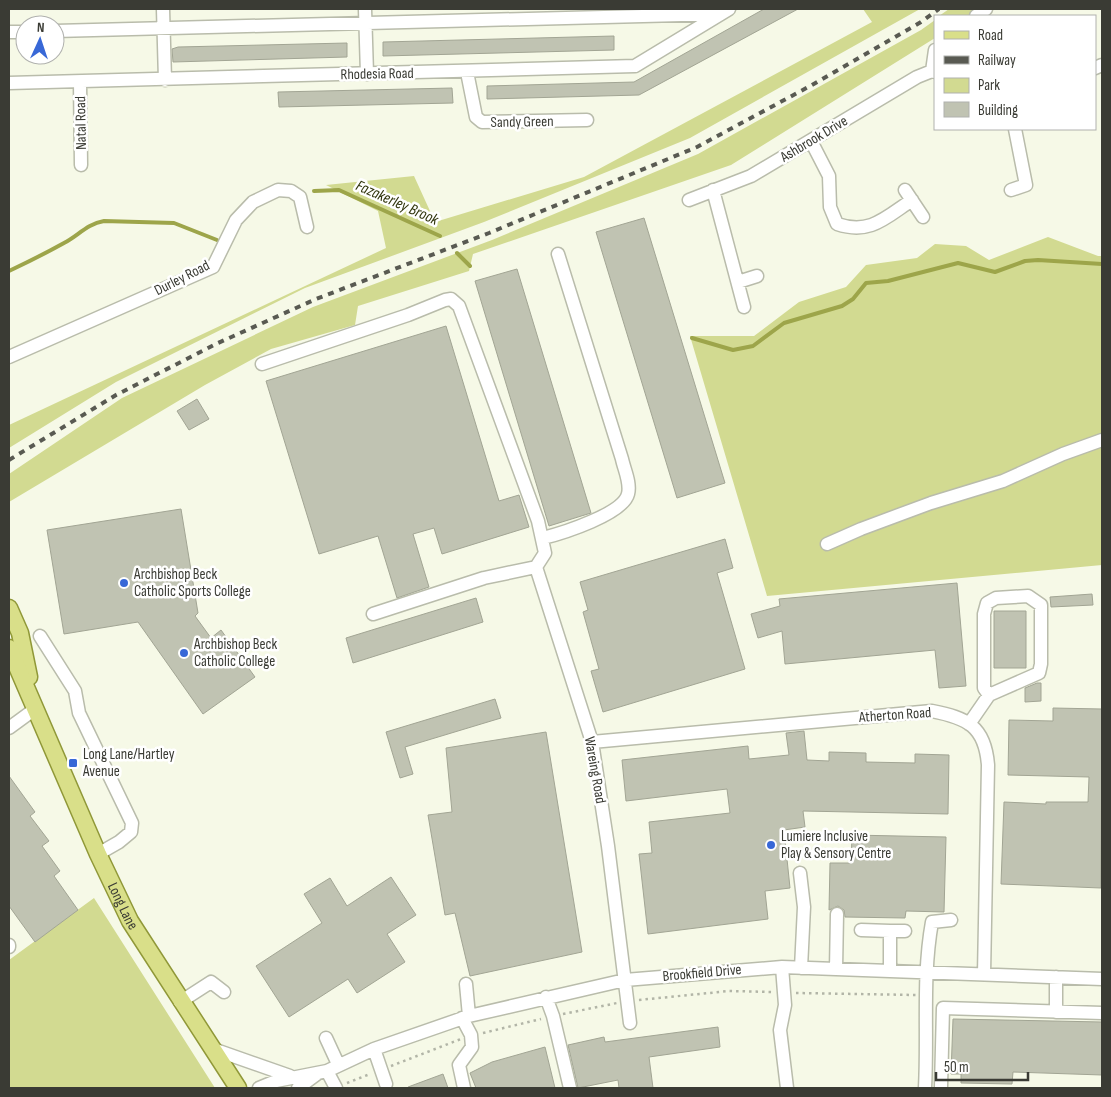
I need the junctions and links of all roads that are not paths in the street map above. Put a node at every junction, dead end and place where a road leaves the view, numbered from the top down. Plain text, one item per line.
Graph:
1 (163, 9) edge
2 (365, 9) edge
3 (725, 11) edge
4 (545, 13) edge
5 (365, 22) junction
6 (164, 28) junction
7 (65, 31) edge
8 (467, 72) junction
9 (933, 72) edge
10 (367, 74) junction
11 (165, 80) junction
12 (80, 82) junction
13 (9, 83) edge
14 (587, 120) dead end
15 (1015, 130) edge
16 (811, 141) junction
17 (81, 165) dead end
18 (713, 190) junction
19 (1011, 190) dead end
20 (690, 200) dead end
21 (923, 217) dead end
22 (306, 227) dead end
23 (558, 254) dead end
24 (757, 276) dead end
25 (738, 282) junction
26 (744, 307) dead end
27 (9, 357) edge
28 (262, 364) dead end
29 (1102, 440) edge
30 (543, 538) junction
31 (827, 544) dead end
32 (536, 567) junction
33 (9, 608) edge
34 (373, 614) dead end
35 (40, 636) dead end
36 (9, 648) edge
37 (989, 695) junction
38 (35, 709) junction
39 (969, 724) junction
40 (9, 728) edge
41 (592, 742) junction
42 (98, 854) junction
43 (800, 873) dead end
44 (837, 914) dead end
45 (951, 920) dead end
46 (860, 930) dead end
47 (890, 931) junction
48 (904, 931) dead end
49 (782, 967) junction
50 (801, 968) junction
51 (836, 969) junction
52 (890, 971) junction
53 (926, 973) junction
54 (984, 974) junction
55 (1056, 977) junction
56 (1102, 979) edge
57 (625, 980) junction
58 (466, 984) dead end
59 (224, 992) dead end
60 (546, 998) junction
61 (180, 1002) junction
62 (1056, 1012) junction
63 (1102, 1013) edge
64 (466, 1017) junction
65 (630, 1023) dead end
66 (326, 1038) dead end
67 (212, 1049) junction
68 (374, 1049) junction
69 (338, 1064) junction
70 (322, 1073) junction
71 (386, 1084) dead end
72 (299, 1085) edge
73 (925, 1086) edge
74 (238, 1088) edge
75 (259, 1088) edge
76 (336, 1088) edge
77 (464, 1088) edge
78 (570, 1088) edge
79 (787, 1088) edge
80 (942, 1088) edge

1 - 6 street
2 - 5 street
3 - 4 street
3 - 8 street, Rhodesia Road
4 - 5 street
5 - 6 street
5 - 10 street
6 - 7 street
6 - 11 street
8 - 10 street, Rhodesia Road
8 - 14 street, Sandy Green
9 - 16 street, Ashbrook Drive
10 - 11 street, Rhodesia Road
11 - 12 street, Rhodesia Road
12 - 13 street, Rhodesia Road
12 - 17 street, Natal Road
15 - 19 street
16 - 18 street, Ashbrook Drive
16 - 21 street
18 - 20 street, Ashbrook Drive
18 - 25 street
22 - 27 street, Durley Road
23 - 30 street
24 - 25 street
25 - 26 street
28 - 30 street
29 - 31 street
30 - 32 street
32 - 34 street
32 - 41 street, Wareing Road
33 - 38 main road, Long Lane
35 - 42 street
36 - 38 main road, Long Lane
37 - 37 street
37 - 39 street
38 - 40 street
38 - 42 main road, Long Lane
39 - 41 street, Atherton Road
39 - 54 street, Atherton Road
41 - 57 street, Wareing Road
42 - 61 main road, Long Lane
43 - 50 street
44 - 51 street
45 - 53 street
46 - 47 street
47 - 48 street
47 - 52 street
49 - 50 street, Brookfield Drive
49 - 57 street, Brookfield Drive
49 - 79 street
50 - 51 street, Brookfield Drive
51 - 52 street, Brookfield Drive
52 - 53 street, Brookfield Drive
53 - 54 street, Brookfield Drive
53 - 73 street
54 - 55 street, Brookfield Drive
55 - 56 street, Brookfield Drive
55 - 62 street
57 - 60 street, Brookfield Drive
57 - 65 street, Wareing Road
58 - 64 street
59 - 61 street
60 - 64 street, Brookfield Drive
60 - 78 street
61 - 67 main road, Long Lane
62 - 63 street
62 - 80 street
64 - 68 street, Brookfield Drive
64 - 77 street
66 - 69 street
67 - 72 street
67 - 74 main road, Long Lane
68 - 69 street, Brookfield Drive
68 - 71 street
69 - 70 street, Brookfield Drive
70 - 72 street, Brookfield Drive
70 - 76 street
72 - 75 street, Brookfield Drive
73 - 80 street

